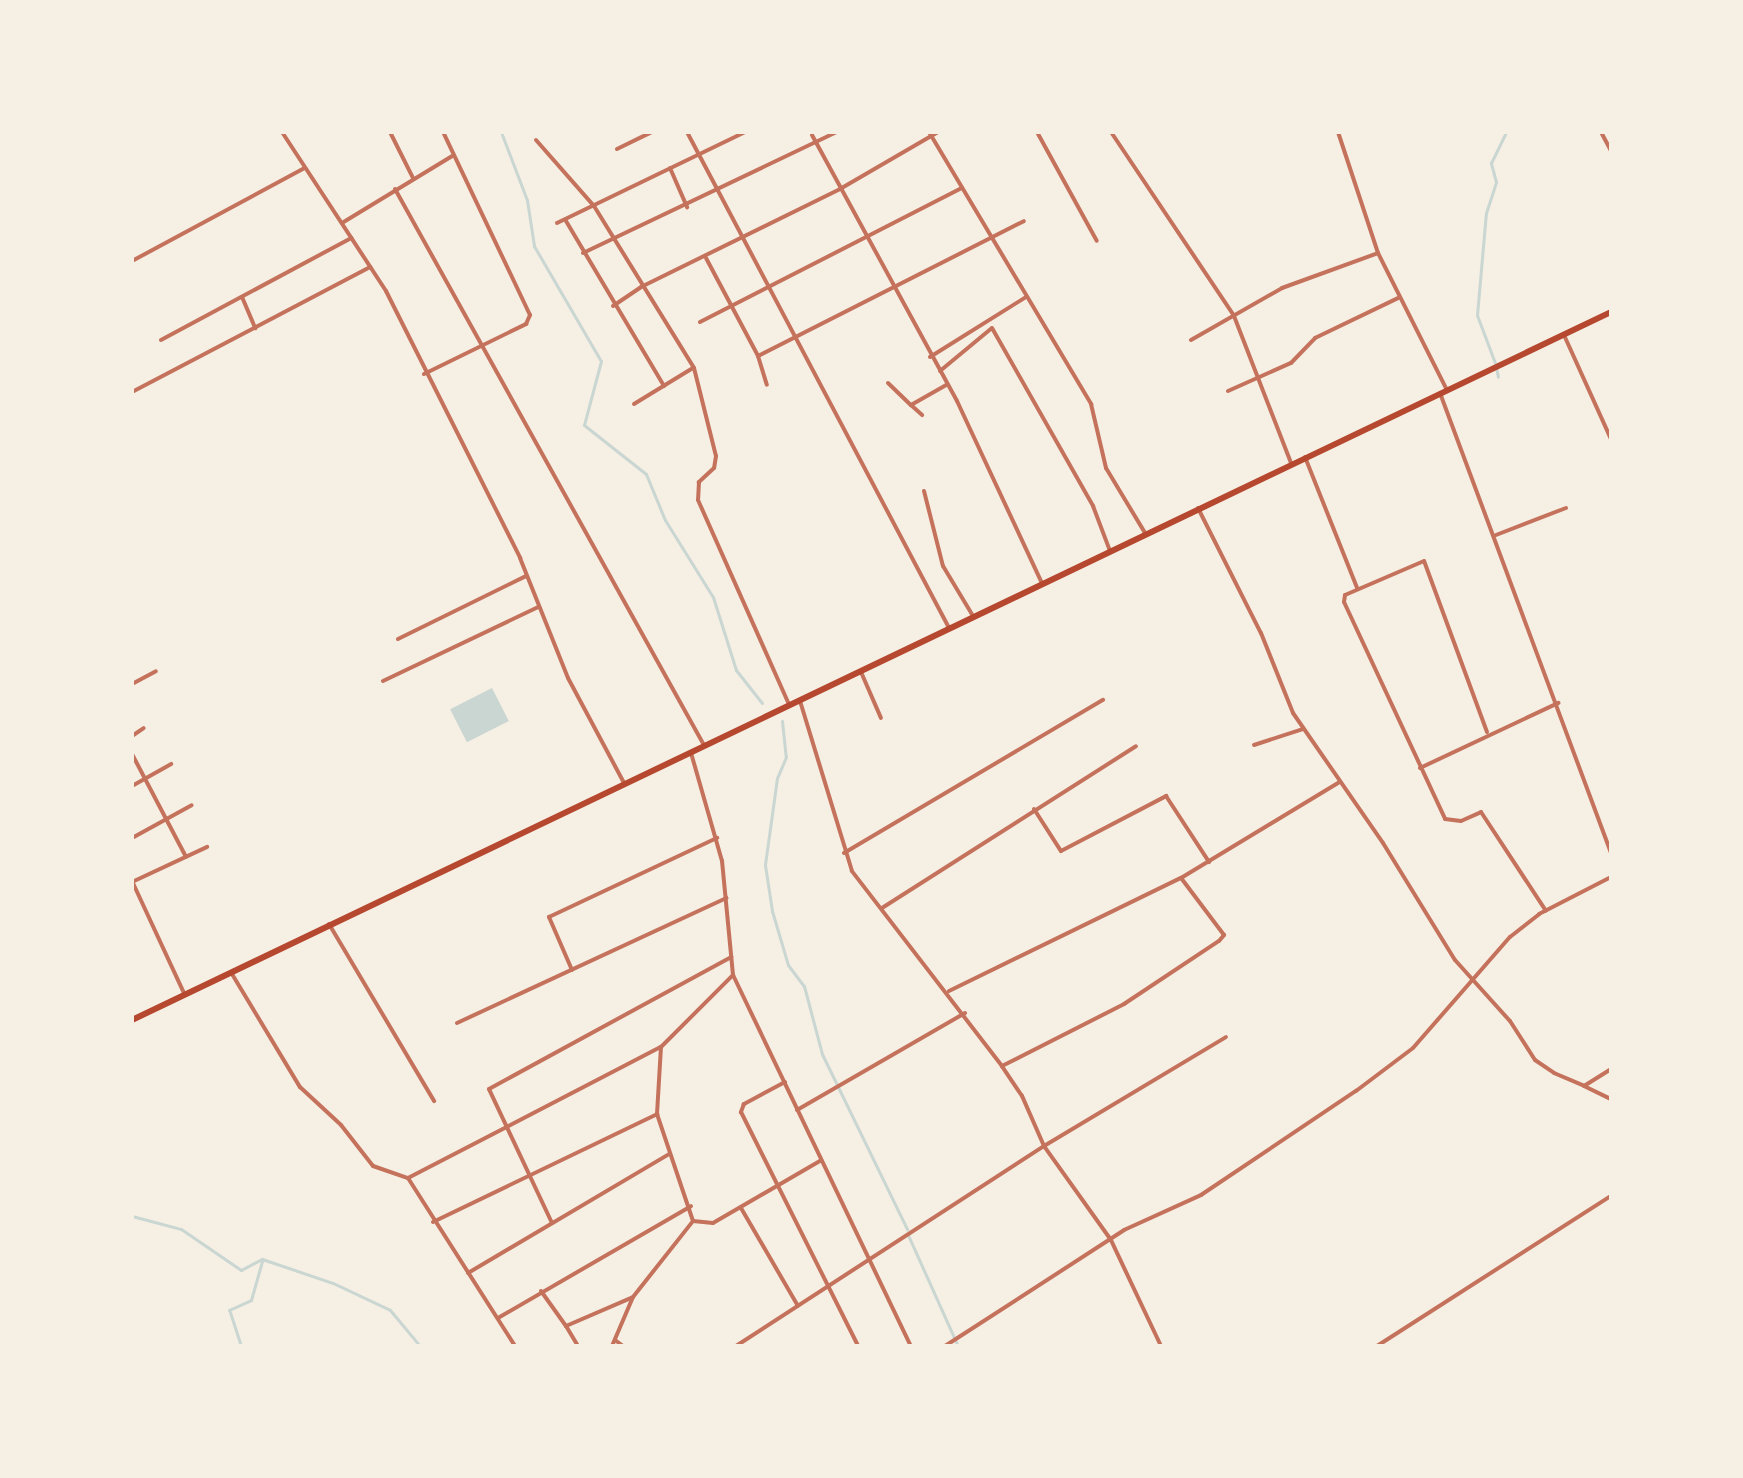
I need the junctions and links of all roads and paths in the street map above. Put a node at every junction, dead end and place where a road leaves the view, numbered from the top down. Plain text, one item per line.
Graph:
1 (282, 132) edge
2 (390, 132) edge
3 (443, 132) edge
4 (652, 132) edge
5 (687, 132) edge
6 (745, 132) edge
7 (837, 132) edge
8 (938, 132) edge
9 (1037, 132) edge
10 (1111, 132) edge
11 (1338, 132) edge
12 (1601, 132) edge
13 (930, 134) edge
14 (812, 135) dead end
15 (536, 140) dead end
16 (816, 142) junction
17 (617, 149) dead end
18 (1611, 151) edge
19 (697, 153) junction
20 (453, 156) junction
21 (305, 168) junction
22 (670, 168) junction
23 (413, 178) junction
24 (962, 188) junction
25 (395, 189) junction
26 (840, 189) junction
27 (717, 190) junction
28 (594, 206) junction
29 (687, 207) junction
30 (566, 221) junction
31 (1024, 221) dead end
32 (342, 223) junction
33 (557, 223) dead end
34 (740, 236) junction
35 (867, 237) junction
36 (990, 237) junction
37 (351, 238) junction
38 (612, 238) junction
39 (1097, 241) dead end
40 (583, 253) junction
41 (1378, 253) junction
42 (706, 258) junction
43 (132, 261) edge
44 (370, 267) junction
45 (893, 285) junction
46 (641, 287) junction
47 (766, 287) junction
48 (242, 297) junction
49 (1026, 297) junction
50 (1398, 298) junction
51 (613, 306) junction
52 (731, 306) junction
53 (1611, 312) edge
54 (1234, 316) junction
55 (700, 322) dead end
56 (255, 329) junction
57 (1563, 334) junction
58 (792, 336) junction
59 (161, 340) dead end
60 (1191, 340) dead end
61 (479, 348) junction
62 (758, 356) junction
63 (930, 357) junction
64 (694, 368) junction
65 (424, 374) junction
66 (1257, 378) junction
67 (888, 383) dead end
68 (767, 385) dead end
69 (946, 385) junction
70 (664, 386) junction
71 (1442, 389) junction
72 (1228, 391) dead end
73 (132, 392) edge
74 (957, 401) junction
75 (634, 404) dead end
76 (911, 405) junction
77 (922, 415) dead end
78 (1611, 439) edge
79 (1304, 456) junction
80 (1291, 463) junction
81 (924, 491) dead end
82 (1198, 507) junction
83 (1566, 508) dead end
84 (1145, 533) junction
85 (1496, 535) junction
86 (1110, 551) junction
87 (526, 576) junction
88 (1042, 583) junction
89 (1357, 588) junction
90 (538, 607) junction
91 (973, 616) junction
92 (948, 626) junction
93 (398, 639) dead end
94 (860, 670) junction
95 (156, 671) dead end
96 (383, 681) dead end
97 (132, 684) edge
98 (800, 699) junction
99 (1103, 700) dead end
100 (1558, 703) junction
101 (789, 704) junction
102 (881, 718) dead end
103 (144, 728) dead end
104 (1303, 729) junction
105 (1487, 732) junction
106 (132, 736) edge
107 (704, 745) junction
108 (1254, 745) dead end
109 (1136, 746) dead end
110 (690, 751) junction
111 (132, 754) edge
112 (171, 764) dead end
113 (1420, 768) junction
114 (145, 779) junction
115 (623, 781) junction
116 (1338, 783) junction
117 (132, 786) edge
118 (192, 805) dead end
119 (1034, 809) junction
120 (166, 819) junction
121 (132, 838) edge
122 (717, 838) junction
123 (207, 847) dead end
124 (844, 853) junction
125 (1611, 853) edge
126 (186, 857) junction
127 (1209, 862) junction
128 (1611, 877) edge
129 (1181, 878) junction
130 (132, 882) edge
131 (726, 898) junction
132 (882, 908) junction
133 (1546, 911) junction
134 (329, 924) junction
135 (731, 957) junction
136 (572, 970) junction
137 (231, 972) junction
138 (733, 975) junction
139 (1475, 983) junction
140 (949, 991) junction
141 (185, 995) junction
142 (965, 1013) junction
143 (132, 1020) edge
144 (457, 1023) dead end
145 (1226, 1037) dead end
146 (661, 1047) junction
147 (1002, 1066) junction
148 (1611, 1069) edge
149 (785, 1082) junction
150 (1584, 1086) junction
151 (1611, 1099) edge
152 (434, 1101) dead end
153 (797, 1110) junction
154 (657, 1114) junction
155 (505, 1126) junction
156 (1044, 1146) junction
157 (669, 1154) junction
158 (821, 1161) junction
159 (529, 1176) junction
160 (408, 1178) junction
161 (775, 1187) junction
162 (1611, 1196) edge
163 (691, 1206) junction
164 (741, 1208) junction
165 (693, 1221) junction
166 (433, 1222) junction
167 (552, 1223) junction
168 (1111, 1240) junction
169 (868, 1257) junction
170 (468, 1273) junction
171 (825, 1289) junction
172 (541, 1291) junction
173 (633, 1297) junction
174 (798, 1306) junction
175 (498, 1318) junction
176 (566, 1326) junction
177 (615, 1340) junction
178 (515, 1346) edge
179 (578, 1346) edge
180 (612, 1346) edge
181 (623, 1346) edge
182 (736, 1346) edge
183 (858, 1346) edge
184 (911, 1346) edge
185 (945, 1346) edge
186 (1161, 1346) edge
187 (1377, 1346) edge

1 - 21 street
2 - 23 street
3 - 20 street
4 - 17 street
5 - 19 street
6 - 19 street
7 - 16 street
8 - 13 street
9 - 39 street
10 - 54 street
11 - 41 street
12 - 18 street
13 - 24 street
13 - 26 street
14 - 16 street
15 - 28 street
16 - 26 street
16 - 27 street
19 - 22 street
19 - 27 street
20 - 23 street
20 - 61 street
21 - 32 street
21 - 43 street
22 - 28 street
22 - 29 street
23 - 25 street
24 - 35 street
24 - 36 street
25 - 32 street
25 - 61 street
26 - 34 street
26 - 35 street
27 - 29 street
27 - 34 street
28 - 30 street
28 - 38 street
29 - 38 street
30 - 33 street
30 - 40 street
31 - 36 street
32 - 37 street
34 - 42 street
34 - 47 street
35 - 45 street
35 - 47 street
36 - 45 street
36 - 49 street
37 - 44 street
37 - 48 street
38 - 40 street
38 - 46 street
40 - 51 street
41 - 50 street
41 - 54 street
42 - 46 street
42 - 52 street
44 - 56 street
44 - 65 street
45 - 58 street
45 - 63 street
46 - 51 street
46 - 64 street
47 - 52 street
47 - 58 street
48 - 56 street
48 - 59 street
49 - 63 street
49 - 84 street
50 - 66 street
50 - 71 street
51 - 70 street
52 - 55 street
52 - 62 street
53 - 57 highway
54 - 60 street
54 - 66 street
56 - 73 street
57 - 71 highway
57 - 78 street
58 - 62 street
58 - 92 street
61 - 65 street
61 - 107 street
62 - 68 street
63 - 69 street
64 - 70 street
64 - 101 street
65 - 87 street
66 - 72 street
66 - 80 street
67 - 76 street
69 - 74 street
69 - 76 street
70 - 75 street
71 - 79 highway
71 - 85 street
74 - 86 street
74 - 88 street
76 - 77 street
79 - 80 highway
79 - 89 street
80 - 82 highway
81 - 91 street
82 - 84 highway
82 - 104 street
83 - 85 street
84 - 86 highway
85 - 100 street
86 - 88 highway
87 - 90 street
87 - 93 street
88 - 91 highway
89 - 105 street
89 - 113 street
90 - 96 street
90 - 115 street
91 - 92 highway
92 - 94 highway
94 - 98 highway
94 - 102 street
95 - 97 street
98 - 101 highway
98 - 124 street
99 - 124 street
100 - 105 street
100 - 125 street
101 - 107 highway
103 - 106 street
104 - 108 street
104 - 116 street
105 - 113 street
107 - 110 highway
109 - 119 street
110 - 115 highway
110 - 122 street
111 - 114 street
112 - 114 street
113 - 133 street
114 - 117 street
114 - 120 street
115 - 134 highway
116 - 127 street
116 - 139 street
118 - 120 street
119 - 127 street
119 - 132 street
120 - 121 street
120 - 126 street
122 - 131 street
122 - 136 street
123 - 126 street
124 - 132 street
126 - 130 street
127 - 129 street
128 - 133 street
129 - 140 street
129 - 147 street
130 - 141 street
131 - 135 street
131 - 136 street
132 - 140 street
133 - 139 street
134 - 137 highway
134 - 152 street
135 - 138 street
135 - 155 street
136 - 144 street
137 - 141 highway
137 - 160 street
138 - 146 street
138 - 149 street
139 - 150 street
139 - 168 street
140 - 142 street
141 - 143 highway
142 - 147 street
142 - 153 street
145 - 156 street
146 - 154 street
146 - 155 street
147 - 156 street
148 - 150 street
149 - 153 street
149 - 161 street
150 - 151 street
153 - 158 street
154 - 157 street
154 - 159 street
155 - 159 street
155 - 160 street
156 - 168 street
156 - 169 street
157 - 163 street
157 - 167 street
158 - 161 street
158 - 169 street
159 - 166 street
159 - 167 street
160 - 166 street
161 - 164 street
161 - 171 street
162 - 187 street
163 - 165 street
163 - 172 street
164 - 165 street
164 - 174 street
165 - 173 street
166 - 170 street
167 - 170 street
168 - 185 street
168 - 186 street
169 - 171 street
169 - 184 street
170 - 175 street
171 - 174 street
171 - 183 street
172 - 175 street
172 - 176 street
173 - 176 street
173 - 177 street
174 - 182 street
175 - 178 street
176 - 179 street
177 - 180 street
177 - 181 street

